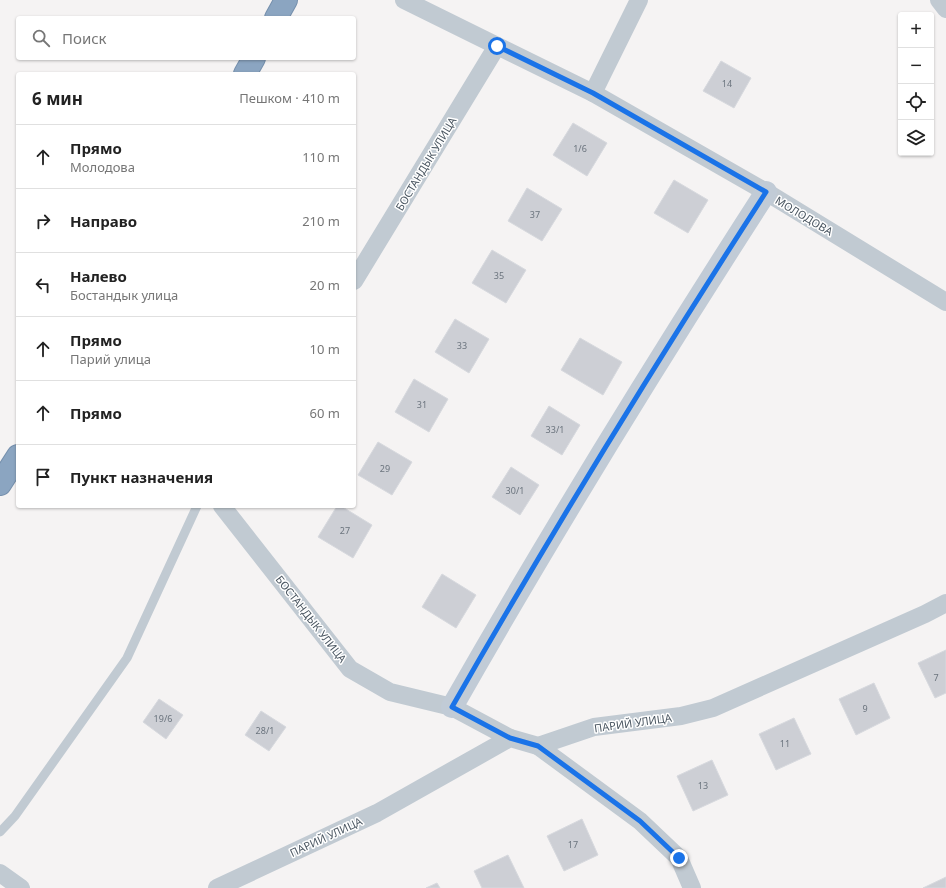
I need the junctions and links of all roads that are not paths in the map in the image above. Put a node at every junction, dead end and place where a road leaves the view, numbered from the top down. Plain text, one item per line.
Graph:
1 (286, 0) edge
2 (404, 0) edge
3 (639, 0) edge
4 (939, 0) edge
5 (946, 9) edge
6 (277, 16) edge
7 (497, 46) junction
8 (253, 60) edge
9 (246, 72) edge
10 (593, 93) junction
11 (766, 192) junction
12 (356, 278) edge
13 (946, 302) edge
14 (16, 459) edge
15 (0, 484) edge
16 (197, 508) edge
17 (224, 508) edge
18 (946, 603) edge
19 (452, 707) junction
20 (510, 738) junction
21 (538, 746) junction
22 (0, 832) edge
23 (0, 873) edge
24 (21, 888) edge
25 (217, 888) edge
26 (692, 888) edge

1 - 6 highway
2 - 7 street, МОЛОДОВА
3 - 10 street
4 - 5 street
7 - 10 street, МОЛОДОВА
7 - 12 street, БОСТАНДЫК УЛИЦА
8 - 9 highway
10 - 11 street, МОЛОДОВА
11 - 13 street, МОЛОДОВА
11 - 19 street
14 - 15 highway
16 - 22 lane
17 - 19 street, БОСТАНДЫК УЛИЦА
18 - 21 street, ПАРИЙ УЛИЦА
19 - 20 street, БОСТАНДЫК УЛИЦА
20 - 21 street
20 - 25 street, ПАРИЙ УЛИЦА
21 - 26 street
23 - 24 street

